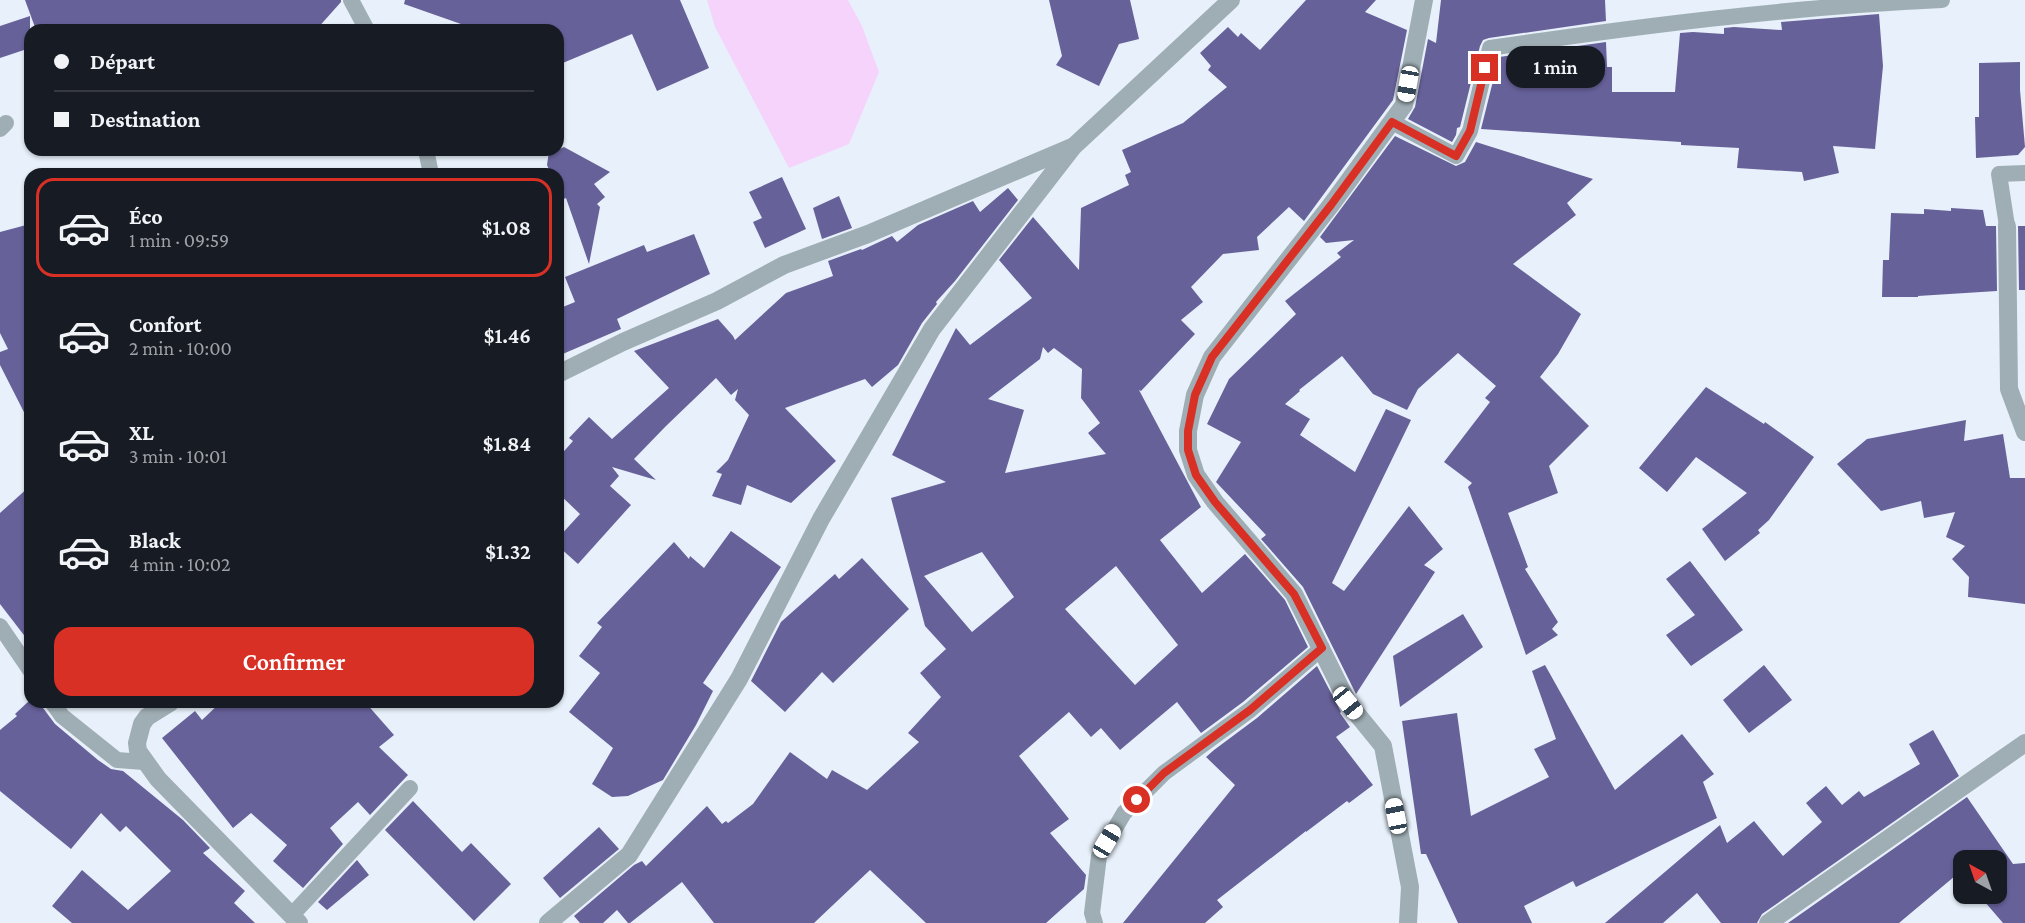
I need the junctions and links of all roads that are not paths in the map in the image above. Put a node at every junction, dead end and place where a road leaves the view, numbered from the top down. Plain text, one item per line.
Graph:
1 (351, 0) edge
2 (1231, 0) edge
3 (1424, 0) edge
4 (1942, 0) edge
5 (364, 24) edge
6 (1392, 122) junction
7 (1073, 147) junction
8 (2025, 173) edge
9 (2007, 226) joint
10 (564, 371) edge
11 (2025, 432) edge
12 (0, 626) edge
13 (1322, 648) junction
14 (24, 661) edge
15 (56, 708) edge
16 (161, 708) edge
17 (2025, 743) edge
18 (144, 762) junction
19 (410, 788) dead end
20 (295, 919) edge
21 (548, 923) edge
22 (1095, 923) edge
23 (1408, 923) edge
24 (1768, 923) edge

1 - 5 lane
2 - 7 street
3 - 6 street
4 - 6 lane
6 - 13 street
7 - 10 street
7 - 21 street
8 - 9 lane
9 - 11 street
12 - 14 lane
13 - 22 lane
13 - 23 street
15 - 18 lane
16 - 18 street
17 - 24 street
18 - 20 street
19 - 20 lane

